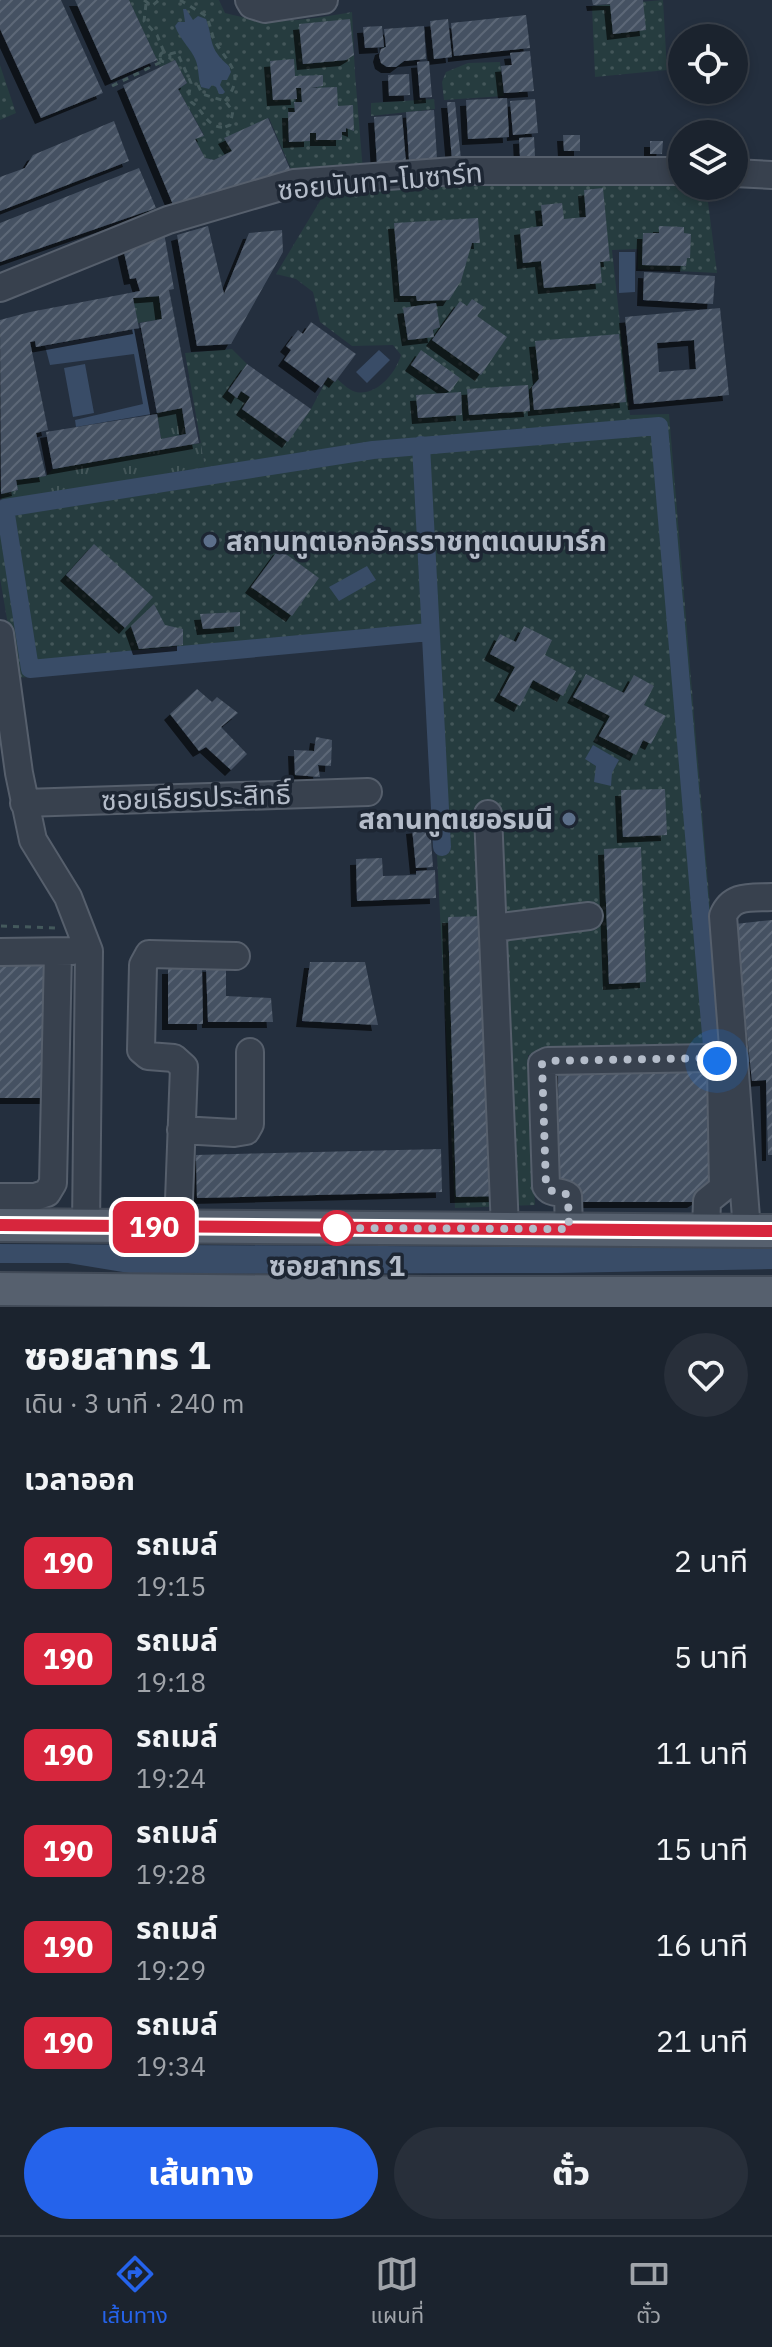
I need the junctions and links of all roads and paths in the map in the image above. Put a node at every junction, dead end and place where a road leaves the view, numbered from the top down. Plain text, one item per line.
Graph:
1 (159, 0) edge
2 (180, 0) edge
3 (249, 0) edge
4 (318, 1) edge
5 (145, 2) edge
6 (149, 29) junction
7 (143, 30) dead end
8 (164, 52) junction
9 (170, 54) junction
10 (163, 61) junction
11 (198, 85) dead end
12 (112, 86) dead end
13 (225, 101) junction
14 (225, 127) junction
15 (228, 136) dead end
16 (668, 171) edge
17 (748, 174) edge
18 (772, 175) edge
19 (0, 288) edge
20 (0, 634) edge
21 (368, 792) dead end
22 (24, 803) junction
23 (488, 814) dead end
24 (772, 897) edge
25 (589, 916) dead end
26 (1, 926) edge
27 (493, 928) junction
28 (85, 940) junction
29 (0, 952) edge
30 (58, 952) junction
31 (236, 956) dead end
32 (250, 1052) dead end
33 (181, 1130) junction
34 (0, 1197) edge
35 (0, 1225) edge
36 (86, 1227) junction
37 (178, 1227) junction
38 (505, 1229) junction
39 (569, 1229) junction
40 (706, 1230) junction
41 (759, 1231) edge
42 (0, 1289) edge
43 (772, 1293) edge
44 (85, 1298) edge
45 (431, 1300) edge
46 (579, 1300) edge

1 - 5 path
2 - 13 path
3 - 4 street
5 - 6 path
6 - 7 path
6 - 8 path
8 - 9 path
8 - 10 path
9 - 10 path
9 - 14 path
10 - 12 path
11 - 13 path
13 - 14 path
14 - 15 path
16 - 19 street, ซอยนันทา-โมซาร์ท
17 - 18 street
20 - 22 street
21 - 22 street, ซอยเธียรประสิทธิ์
22 - 28 street
23 - 27 street
24 - 41 street
25 - 27 street
26 - 28 path
27 - 38 street
28 - 30 street
28 - 36 street
29 - 30 street
30 - 34 street
31 - 33 street
32 - 33 street
33 - 37 street
35 - 36 main road
36 - 37 main road
37 - 38 main road
38 - 39 main road
39 - 40 main road
39 - 40 street
40 - 41 main road
42 - 44 main road
43 - 46 main road
44 - 45 main road
45 - 46 main road

